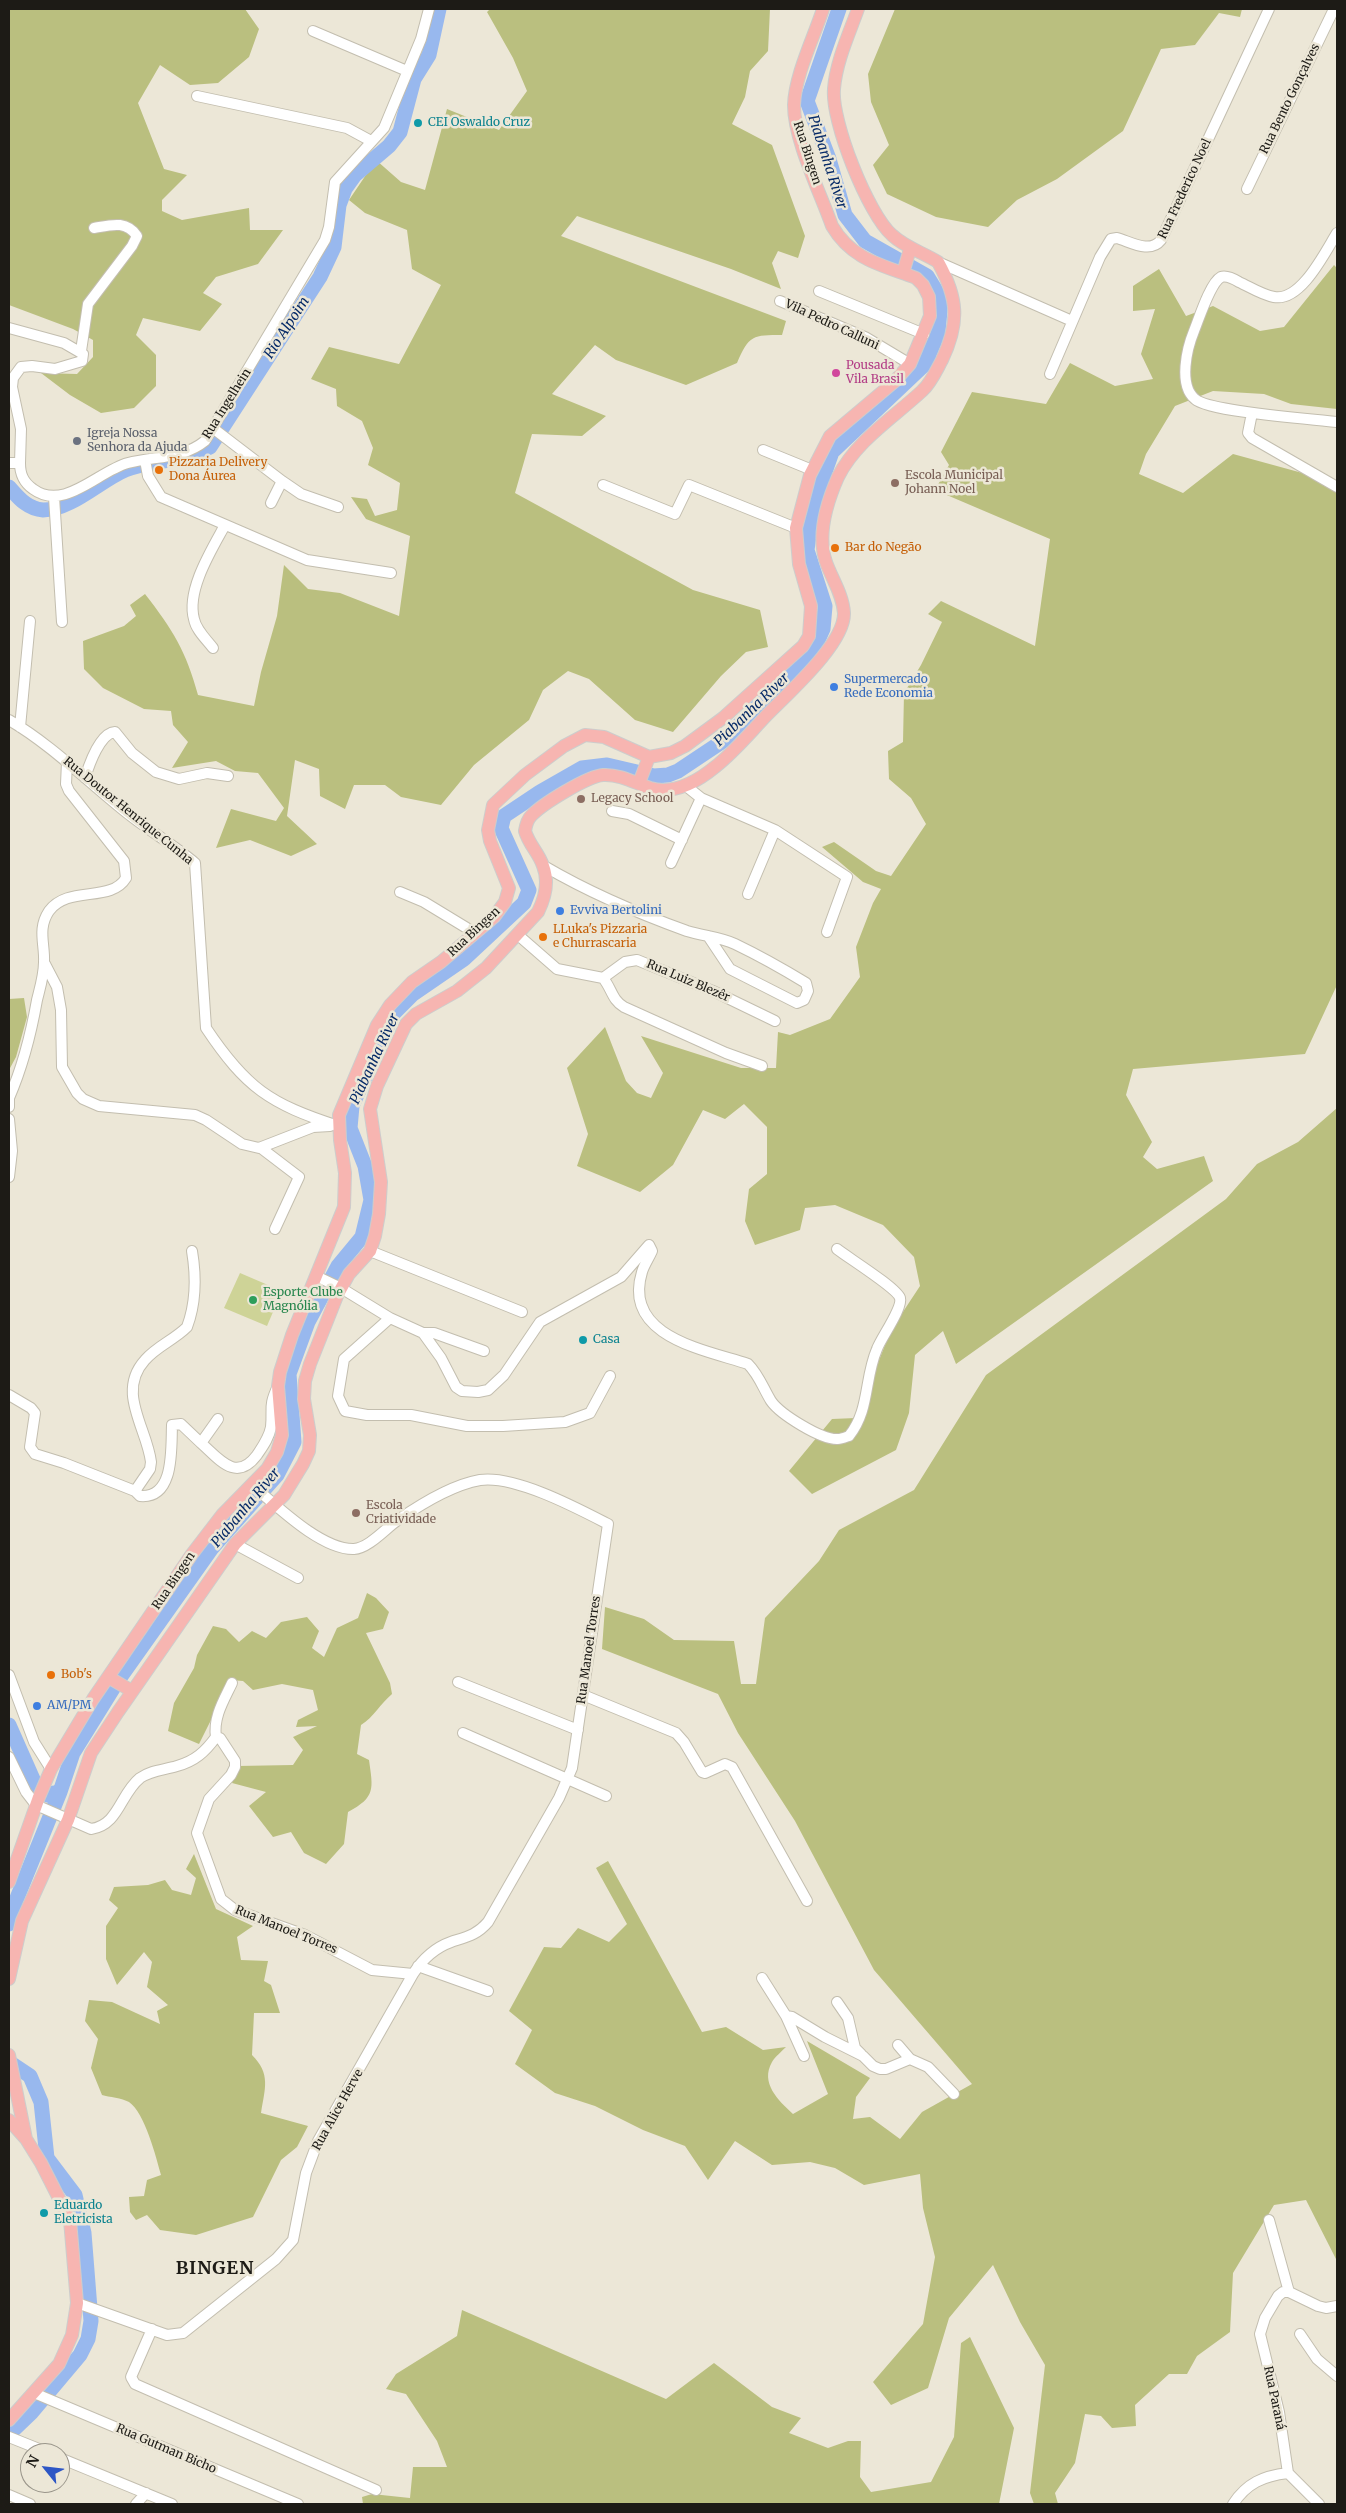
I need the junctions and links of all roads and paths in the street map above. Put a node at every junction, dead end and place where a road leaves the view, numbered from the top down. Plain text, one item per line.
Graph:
1 (429, 9) edge
2 (823, 9) edge
3 (858, 9) edge
4 (1269, 9) edge
5 (1334, 9) edge
6 (313, 32) dead end
7 (406, 71) junction
8 (197, 96) dead end
9 (371, 141) junction
10 (1247, 189) dead end
11 (94, 228) dead end
12 (1337, 233) edge
13 (910, 249) junction
14 (938, 262) junction
15 (903, 273) junction
16 (819, 291) dead end
17 (780, 301) dead end
18 (1072, 321) junction
19 (9, 328) edge
20 (924, 334) junction
21 (81, 351) junction
22 (910, 364) junction
23 (1050, 374) dead end
24 (1252, 413) junction
25 (1337, 422) edge
26 (215, 429) junction
27 (763, 450) dead end
28 (145, 461) junction
29 (9, 463) edge
30 (20, 463) junction
31 (812, 470) junction
32 (282, 480) junction
33 (603, 485) dead end
34 (1337, 487) edge
35 (54, 498) junction
36 (271, 503) dead end
37 (338, 507) dead end
38 (225, 524) junction
39 (796, 528) junction
40 (391, 573) dead end
41 (30, 621) dead end
42 (62, 622) dead end
43 (213, 648) dead end
44 (9, 720) edge
45 (20, 727) junction
46 (649, 756) junction
47 (67, 762) junction
48 (228, 776) dead end
49 (85, 778) junction
50 (639, 783) junction
51 (686, 786) junction
52 (701, 798) junction
53 (612, 811) dead end
54 (775, 830) junction
55 (682, 840) junction
56 (671, 863) dead end
57 (544, 866) junction
58 (400, 892) dead end
59 (748, 894) dead end
60 (827, 932) dead end
61 (475, 933) junction
62 (518, 935) junction
63 (708, 936) junction
64 (44, 962) junction
65 (604, 978) junction
66 (775, 1021) dead end
67 (762, 1066) dead end
68 (9, 1107) edge
69 (9, 1119) edge
70 (338, 1126) junction
71 (262, 1148) junction
72 (9, 1177) edge
73 (275, 1229) dead end
74 (836, 1249) dead end
75 (192, 1251) dead end
76 (370, 1251) junction
77 (316, 1276) junction
78 (341, 1288) junction
79 (522, 1312) dead end
80 (390, 1318) junction
81 (423, 1333) junction
82 (484, 1351) dead end
83 (610, 1376) dead end
84 (278, 1386) junction
85 (9, 1395) edge
86 (218, 1419) dead end
87 (201, 1443) junction
88 (252, 1485) junction
89 (135, 1491) junction
90 (275, 1504) junction
91 (235, 1544) junction
92 (298, 1578) dead end
93 (9, 1675) edge
94 (108, 1677) junction
95 (458, 1682) dead end
96 (232, 1683) dead end
97 (132, 1691) junction
98 (583, 1695) junction
99 (578, 1730) junction
100 (463, 1733) dead end
101 (216, 1737) junction
102 (64, 1748) junction
103 (39, 1751) junction
104 (9, 1757) edge
105 (49, 1773) junction
106 (568, 1780) junction
107 (606, 1796) dead end
108 (40, 1803) junction
109 (64, 1818) junction
110 (9, 1882) edge
111 (807, 1901) dead end
112 (416, 1970) junction
113 (762, 1978) dead end
114 (9, 1979) edge
115 (488, 1991) dead end
116 (837, 2002) dead end
117 (786, 2016) junction
118 (898, 2045) dead end
119 (9, 2055) edge
120 (804, 2056) dead end
121 (864, 2056) junction
122 (910, 2059) junction
123 (954, 2094) dead end
124 (20, 2104) junction
125 (9, 2114) edge
126 (9, 2120) edge
127 (26, 2139) junction
128 (1269, 2220) dead end
129 (1289, 2292) junction
130 (82, 2304) junction
131 (1337, 2306) edge
132 (152, 2329) junction
133 (1300, 2334) dead end
134 (1337, 2376) edge
135 (40, 2395) junction
136 (9, 2420) edge
137 (11, 2438) edge
138 (24, 2443) edge
139 (70, 2462) edge
140 (1288, 2473) junction
141 (376, 2490) dead end
142 (146, 2493) junction
143 (9, 2495) edge
144 (30, 2504) edge
145 (136, 2504) edge
146 (172, 2504) edge
147 (298, 2504) edge
148 (1233, 2504) edge
149 (1319, 2504) edge

1 - 7 street, Rua Ingelhein
2 - 15 main road, Rua Bingen
3 - 13 main road
4 - 18 street, Rua Frederico Noel
5 - 10 street, Rua Bento Gonçalves
6 - 7 street
7 - 9 street, Rua Ingelhein
8 - 9 street
9 - 26 street, Rua Ingelhein
11 - 21 street
12 - 24 street
13 - 14 main road
13 - 15 main road
14 - 18 street
14 - 51 main road
15 - 20 main road, Rua Bingen
16 - 20 street
17 - 22 street, Vila Pedro Calluni
18 - 23 street, Rua Frederico Noel
19 - 21 street
20 - 22 main road, Rua Bingen
21 - 30 street
22 - 31 main road, Rua Bingen
24 - 25 street
24 - 34 street
26 - 28 street, Rua Ingelhein
26 - 32 street
27 - 31 street
28 - 35 street, Rua Ingelhein
28 - 38 street
29 - 30 street
30 - 35 street
31 - 39 main road, Rua Bingen
32 - 36 street
32 - 37 street
33 - 39 street
35 - 42 street
38 - 40 street
38 - 43 street
39 - 46 main road, Rua Bingen
41 - 45 street
44 - 45 street, Rua Doutor Henrique Cunha
45 - 47 street, Rua Doutor Henrique Cunha
46 - 50 main road
46 - 61 main road, Rua Bingen
47 - 49 street, Rua Doutor Henrique Cunha
47 - 64 street
48 - 49 street
49 - 70 street, Rua Doutor Henrique Cunha
50 - 51 main road
50 - 57 main road
51 - 52 street
52 - 54 street
52 - 55 street
53 - 55 street
54 - 59 street
54 - 60 street
55 - 56 street
57 - 62 main road
57 - 63 street
58 - 61 street
61 - 70 main road, Rua Bingen
62 - 65 street
62 - 76 main road
63 - 63 street
64 - 68 street
64 - 71 street
65 - 66 street, Rua Luiz Blezêr
65 - 67 street
69 - 72 street
70 - 71 street
70 - 77 main road, Rua Bingen
71 - 73 street
74 - 81 street
75 - 89 street
76 - 78 main road
76 - 79 street
77 - 78 street
77 - 84 main road, Rua Bingen
78 - 80 street
78 - 90 main road
80 - 81 street
80 - 83 street
81 - 82 street
84 - 87 street
84 - 88 main road, Rua Bingen
85 - 89 street
86 - 87 street
87 - 89 street
88 - 90 street
88 - 94 main road, Rua Bingen
90 - 91 main road
90 - 98 street, Rua Manoel Torres
91 - 92 street
91 - 97 main road
93 - 103 street
94 - 97 main road
94 - 102 main road, Rua Bingen
95 - 99 street
96 - 101 street
97 - 109 main road
98 - 99 street, Rua Manoel Torres
98 - 111 street
99 - 106 street, Rua Manoel Torres
100 - 106 street
101 - 109 street
101 - 112 street, Rua Manoel Torres
102 - 103 street
102 - 105 main road, Rua Bingen
103 - 105 street
104 - 108 street
105 - 108 main road, Rua Bingen
106 - 107 street
106 - 112 street, Rua Manoel Torres
108 - 109 street
108 - 110 main road, Rua Bingen
109 - 114 main road
112 - 115 street
112 - 132 street, Rua Alice Herve
113 - 117 street
116 - 121 street
117 - 120 street
117 - 121 street
118 - 122 street
119 - 124 main road
121 - 122 street
122 - 123 street
124 - 125 main road
124 - 127 main road
126 - 127 main road
127 - 130 main road
128 - 129 street
129 - 131 street
129 - 140 street, Rua Paraná
130 - 132 street, Rua Alice Herve
130 - 135 main road
132 - 141 street
133 - 134 street
135 - 136 main road
135 - 147 street, Rua Gutman Bicho
137 - 138 street
139 - 142 street
140 - 148 street
140 - 149 street
142 - 145 street
142 - 146 street
143 - 144 street

